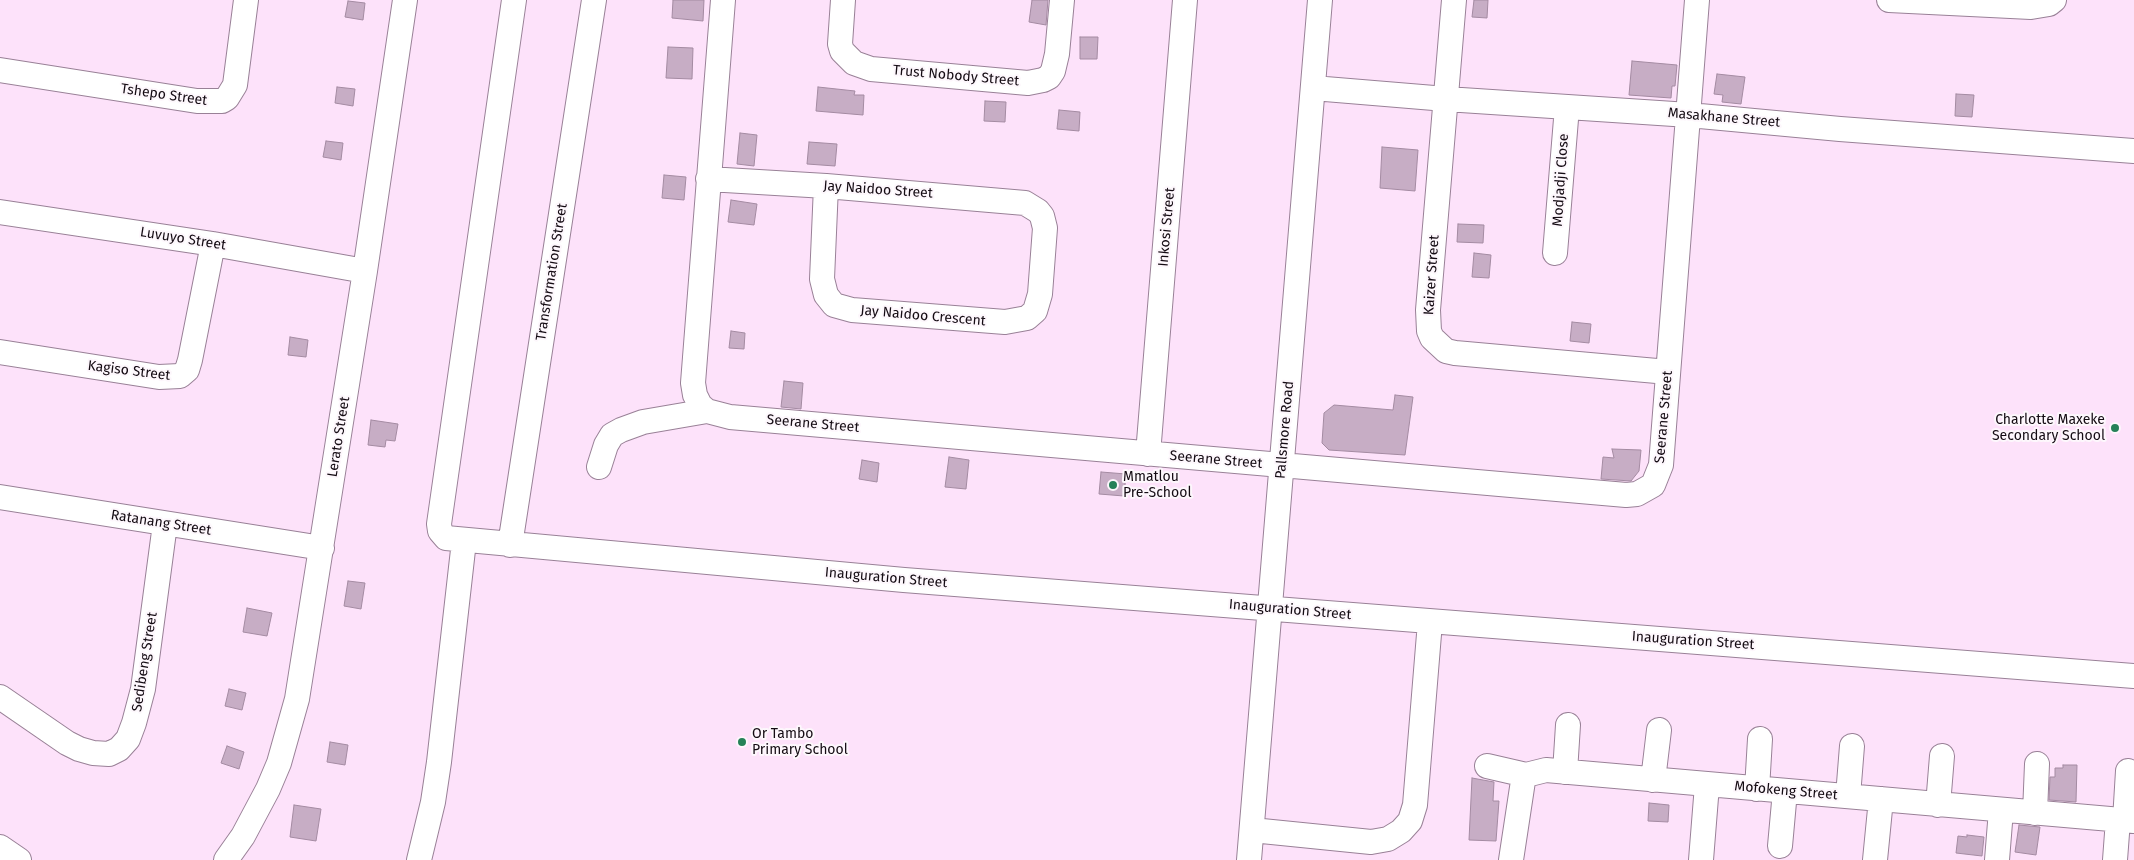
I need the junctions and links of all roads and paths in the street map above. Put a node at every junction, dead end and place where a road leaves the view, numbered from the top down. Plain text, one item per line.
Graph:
1 (246, 0) edge
2 (405, 0) edge
3 (514, 0) edge
4 (594, 0) edge
5 (723, 0) edge
6 (843, 0) edge
7 (1062, 0) edge
8 (1185, 0) edge
9 (1320, 0) edge
10 (1454, 0) edge
11 (1697, 0) edge
12 (1889, 0) edge
13 (2054, 0) edge
14 (0, 70) edge
15 (1313, 88) junction
16 (1446, 99) junction
17 (1567, 107) junction
18 (1689, 115) junction
19 (2134, 151) edge
20 (708, 179) junction
21 (826, 186) junction
22 (0, 212) edge
23 (1042, 216) joint
24 (213, 244) junction
25 (1555, 254) dead end
26 (365, 271) junction
27 (0, 352) edge
28 (1668, 372) junction
29 (707, 411) junction
30 (1148, 454) junction
31 (1282, 466) junction
32 (599, 467) dead end
33 (0, 497) edge
34 (165, 524) junction
35 (455, 540) junction
36 (510, 545) junction
37 (322, 548) junction
38 (1270, 608) junction
39 (1430, 622) junction
40 (2134, 676) edge
41 (0, 697) edge
42 (1568, 725) dead end
43 (1659, 730) dead end
44 (1760, 740) dead end
45 (1852, 746) dead end
46 (1942, 756) dead end
47 (2037, 764) dead end
48 (1487, 766) dead end
49 (2128, 771) dead end
50 (1565, 772) junction
51 (1526, 775) junction
52 (1653, 780) junction
53 (1707, 785) junction
54 (1757, 789) junction
55 (1785, 791) junction
56 (1848, 796) junction
57 (1881, 800) junction
58 (1938, 805) junction
59 (2001, 810) junction
60 (2035, 813) junction
61 (2126, 821) edge
62 (1252, 830) junction
63 (1780, 846) dead end
64 (0, 847) edge
65 (19, 860) edge
66 (226, 860) edge
67 (419, 860) edge
68 (1249, 860) edge
69 (1511, 860) edge
70 (1701, 860) edge
71 (1875, 860) edge
72 (1997, 860) edge
73 (2115, 860) edge

1 - 14 street, Tshepo Street
2 - 26 street, Lerato Street
3 - 35 street
4 - 36 street, Transformation Street
5 - 20 street
6 - 7 street, Trust Nobody Street
8 - 30 street, Inkosi Street
9 - 15 street, Pallsmore Road
10 - 16 street, Kaizer Street
11 - 18 street, Seerane Street
12 - 13 street
15 - 16 street, Masakhane Street
15 - 31 street, Pallsmore Road
16 - 17 street, Masakhane Street
16 - 28 street, Kaizer Street
17 - 18 street, Masakhane Street
17 - 25 street, Modjadji Close
18 - 19 street, Masakhane Street
18 - 28 street, Seerane Street
20 - 21 street, Jay Naidoo Street
20 - 29 street
21 - 23 street, Jay Naidoo Street
21 - 23 street, Jay Naidoo Crescent
22 - 24 street, Luvuyo Street
24 - 26 street, Luvuyo Street
24 - 27 street, Kagiso Street
26 - 37 street, Lerato Street
28 - 31 street, Seerane Street
29 - 30 street, Seerane Street
29 - 32 street
30 - 31 street, Seerane Street
31 - 38 street, Pallsmore Road
33 - 34 street, Ratanang Street
34 - 37 street, Ratanang Street
34 - 41 street, Sedibeng Street
35 - 36 street, Inauguration Street
35 - 67 street
36 - 38 street, Inauguration Street
37 - 66 street, Lerato Street
38 - 39 street, Inauguration Street
38 - 62 street, Pallsmore Road
39 - 40 street, Inauguration Street
39 - 62 street
42 - 50 street
43 - 52 street
44 - 54 street
45 - 56 street
46 - 58 street
47 - 60 street
48 - 51 street
49 - 61 street
50 - 51 street, Mofokeng Street
50 - 52 street, Mofokeng Street
51 - 69 street
52 - 53 street, Mofokeng Street
53 - 54 street, Mofokeng Street
53 - 70 street
54 - 55 street, Mofokeng Street
55 - 56 street, Mofokeng Street
55 - 63 street
56 - 57 street, Mofokeng Street
57 - 58 street, Mofokeng Street
57 - 71 street
58 - 59 street, Mofokeng Street
59 - 60 street, Mofokeng Street
59 - 72 street
60 - 61 street, Mofokeng Street
61 - 73 street
62 - 68 street, Pallsmore Road
64 - 65 street

